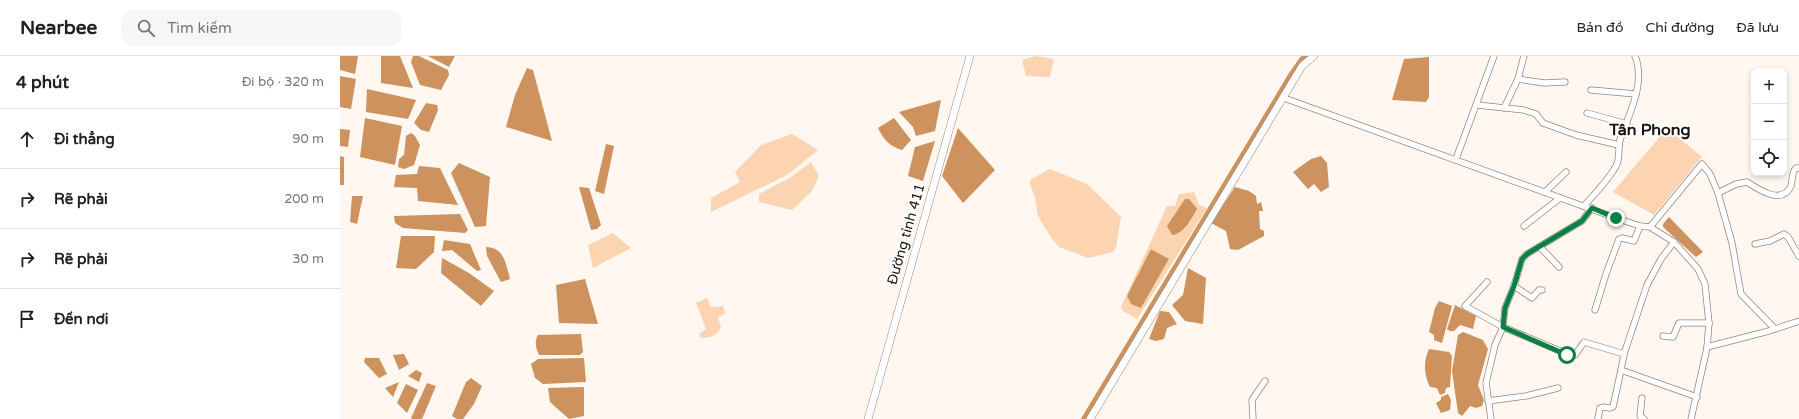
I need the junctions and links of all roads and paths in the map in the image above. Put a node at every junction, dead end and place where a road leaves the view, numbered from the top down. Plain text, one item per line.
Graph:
1 (970, 56) edge
2 (1314, 56) edge
3 (1494, 56) edge
4 (1524, 56) edge
5 (1635, 56) edge
6 (1518, 79) junction
7 (1565, 82) dead end
8 (1592, 90) dead end
9 (1636, 94) junction
10 (1284, 98) junction
11 (1477, 105) junction
12 (1504, 108) junction
13 (1586, 113) dead end
14 (1627, 124) junction
15 (1619, 145) junction
16 (1456, 159) junction
17 (1799, 168) edge
18 (1566, 172) dead end
19 (1545, 192) junction
20 (1718, 193) junction
21 (1560, 198) junction
22 (1584, 206) junction
23 (1592, 208) junction
24 (1524, 226) dead end
25 (1640, 226) junction
26 (1650, 227) junction
27 (1674, 242) junction
28 (1755, 244) dead end
29 (1540, 247) junction
30 (1799, 256) edge
31 (1559, 267) dead end
32 (1488, 282) dead end
33 (1514, 286) junction
34 (1542, 290) dead end
35 (1595, 310) dead end
36 (1799, 321) edge
37 (1709, 323) junction
38 (1503, 327) junction
39 (1775, 329) junction
40 (1662, 336) dead end
41 (1707, 347) junction
42 (1624, 354) junction
43 (1621, 370) junction
44 (1265, 381) dead end
45 (1558, 388) dead end
46 (1696, 397) junction
47 (1642, 398) dead end
48 (1488, 401) junction
49 (1598, 418) edge
50 (868, 419) edge
51 (1090, 419) edge
52 (1253, 419) edge
53 (1491, 419) edge
54 (1644, 419) edge
55 (1691, 419) edge

1 - 50 main road, Đường tỉnh 411
2 - 10 main road
3 - 11 street
4 - 6 street
5 - 9 street
6 - 7 street
6 - 12 street
8 - 9 street
9 - 14 street
10 - 16 street
10 - 51 main road
11 - 12 street
11 - 16 street
12 - 15 street
13 - 14 street
14 - 15 street
15 - 22 street
16 - 19 street
17 - 20 street
18 - 19 street
19 - 21 street
20 - 26 street
20 - 39 street
21 - 22 street
21 - 24 street
22 - 23 street
23 - 25 street
23 - 29 street
25 - 26 street
25 - 35 street
26 - 27 street
27 - 37 street
27 - 42 street
28 - 30 street
29 - 31 street
29 - 33 street
32 - 38 street
33 - 34 street
33 - 38 street
36 - 39 street
37 - 40 street
37 - 41 street
38 - 42 street
38 - 48 street
39 - 41 street
41 - 46 street
42 - 43 street
43 - 46 street
43 - 49 street
44 - 52 street
45 - 48 street
46 - 55 street
47 - 54 street
48 - 53 street

